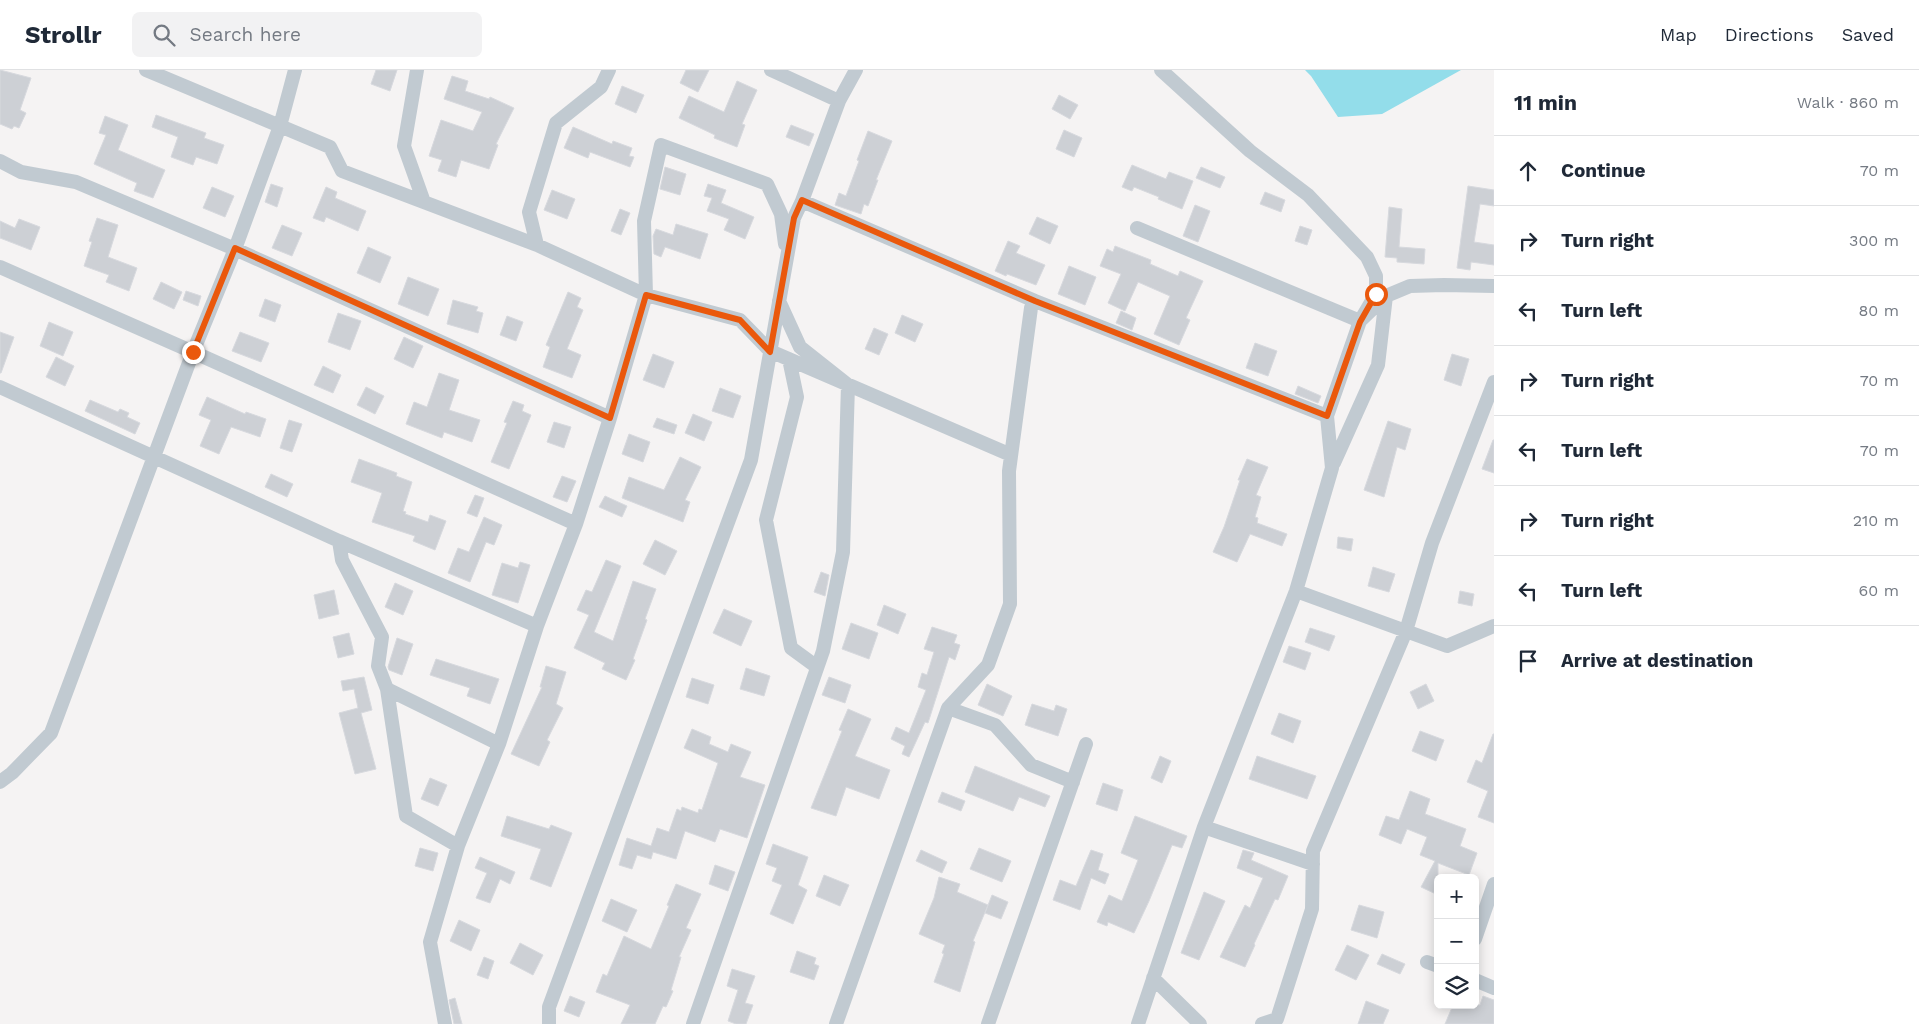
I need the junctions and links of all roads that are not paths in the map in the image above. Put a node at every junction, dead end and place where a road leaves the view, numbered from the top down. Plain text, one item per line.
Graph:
1 (146, 70) edge
2 (295, 70) edge
3 (417, 70) edge
4 (609, 70) edge
5 (771, 70) edge
6 (856, 70) edge
7 (1161, 70) edge
8 (839, 101) junction
9 (280, 126) junction
10 (0, 161) edge
11 (802, 200) junction
12 (424, 202) junction
13 (1137, 228) dead end
14 (538, 245) junction
15 (235, 248) junction
16 (787, 258) junction
17 (0, 267) edge
18 (1494, 286) edge
19 (646, 295) junction
20 (1386, 296) junction
21 (1035, 301) junction
22 (779, 302) junction
23 (1360, 322) junction
24 (193, 352) junction
25 (770, 352) junction
26 (789, 359) junction
27 (1494, 382) edge
28 (848, 385) junction
29 (0, 387) edge
30 (1327, 416) junction
31 (610, 418) junction
32 (1011, 455) junction
33 (154, 456) junction
34 (1332, 468) junction
35 (576, 524) junction
36 (340, 541) junction
37 (1296, 591) junction
38 (537, 626) junction
39 (1494, 626) edge
40 (1406, 631) junction
41 (817, 667) junction
42 (387, 689) junction
43 (948, 708) junction
44 (498, 744) junction
45 (1086, 744) dead end
46 (0, 782) edge
47 (1073, 782) junction
48 (1204, 827) junction
49 (458, 846) junction
50 (1313, 864) junction
51 (1494, 884) edge
52 (1479, 927) edge
53 (1154, 978) junction
54 (1479, 982) edge
55 (1494, 988) edge
56 (445, 1024) edge
57 (549, 1024) edge
58 (693, 1024) edge
59 (836, 1024) edge
60 (988, 1024) edge
61 (1138, 1024) edge
62 (1200, 1024) edge
63 (1262, 1024) edge

1 - 9 street
2 - 9 street
3 - 12 street
4 - 14 street
5 - 8 street
6 - 8 street
7 - 23 street
8 - 11 street
9 - 12 street
9 - 15 street
10 - 15 street
11 - 16 street
11 - 21 street
12 - 14 street
13 - 23 street
14 - 19 street
15 - 24 street
15 - 31 street
16 - 19 street
16 - 22 street
17 - 24 street
18 - 20 street
19 - 25 street
19 - 31 street
20 - 23 street
20 - 34 street
21 - 30 street
21 - 32 street
22 - 25 street
22 - 28 street
23 - 30 street
24 - 33 street
24 - 35 street
25 - 26 street
25 - 57 street
26 - 28 street
26 - 41 street
27 - 40 street
28 - 32 street
28 - 41 street
29 - 33 street
30 - 34 street
31 - 35 street
32 - 43 street
33 - 36 street
33 - 46 street
34 - 37 street
35 - 38 street
36 - 38 street
36 - 42 street
37 - 40 street
37 - 48 street
38 - 44 street
39 - 40 street
40 - 50 street
41 - 58 street
42 - 44 street
42 - 49 street
43 - 47 street
43 - 59 street
44 - 49 street
45 - 47 street
47 - 60 street
48 - 50 street
48 - 53 street
49 - 56 street
50 - 63 street
51 - 52 street
53 - 61 street
53 - 62 street
54 - 55 street

